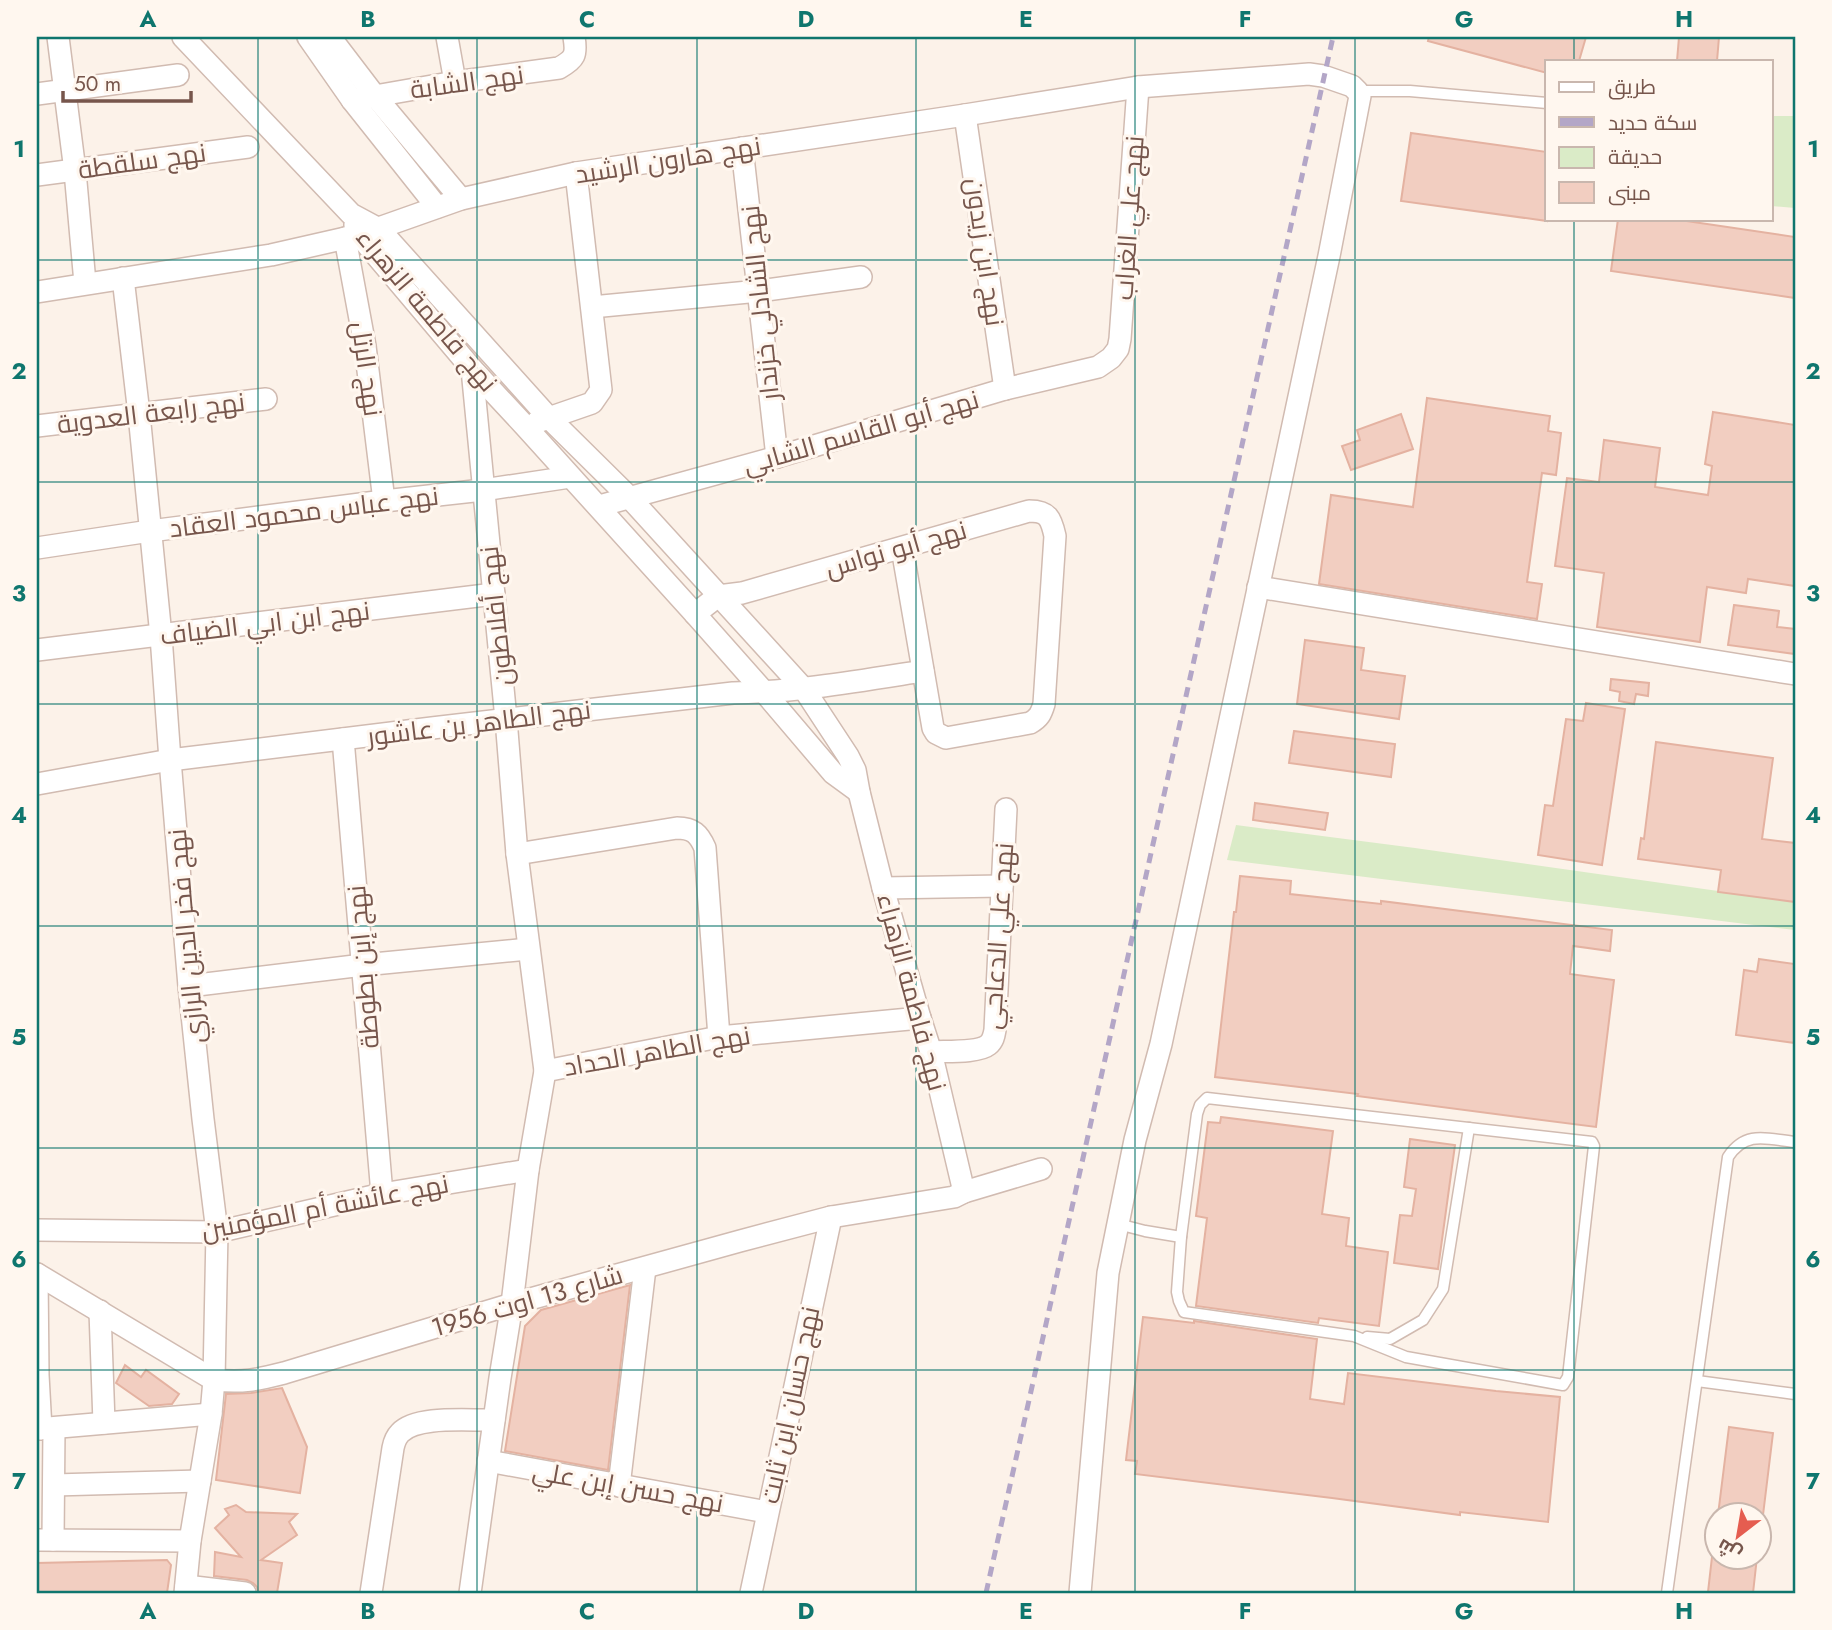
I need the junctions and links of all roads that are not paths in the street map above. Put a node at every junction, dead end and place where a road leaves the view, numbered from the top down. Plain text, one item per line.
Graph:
1 (58, 37) edge
2 (183, 37) edge
3 (307, 37) edge
4 (330, 37) edge
5 (447, 37) edge
6 (575, 45) edge
7 (178, 75) dead end
8 (456, 82) junction
9 (1138, 87) junction
10 (65, 91) junction
11 (1357, 91) junction
12 (37, 94) edge
13 (375, 96) junction
14 (352, 100) junction
15 (1545, 103) edge
16 (965, 115) junction
17 (248, 146) dead end
18 (742, 148) junction
19 (75, 171) junction
20 (576, 173) junction
21 (37, 175) edge
22 (461, 199) junction
23 (437, 207) junction
24 (361, 234) junction
25 (861, 277) dead end
26 (123, 278) junction
27 (85, 284) junction
28 (759, 291) junction
29 (37, 292) edge
30 (592, 307) junction
31 (1118, 349) joint
32 (472, 369) junction
33 (1005, 389) junction
34 (266, 399) dead end
35 (139, 414) junction
36 (549, 418) junction
37 (525, 425) junction
38 (37, 426) edge
39 (777, 457) junction
40 (570, 477) junction
41 (483, 490) junction
42 (629, 497) junction
43 (384, 501) junction
44 (598, 506) junction
45 (150, 531) junction
46 (37, 548) edge
47 (902, 548) junction
48 (1258, 587) junction
49 (743, 593) junction
50 (494, 594) junction
51 (718, 596) junction
52 (695, 614) junction
53 (735, 615) junction
54 (712, 633) junction
55 (161, 636) junction
56 (37, 650) edge
57 (923, 671) junction
58 (1795, 674) edge
59 (804, 689) junction
60 (765, 693) junction
61 (506, 719) junction
62 (343, 739) junction
63 (170, 760) junction
64 (37, 784) edge
65 (859, 792) junction
66 (1006, 809) dead end
67 (517, 854) junction
68 (1002, 886) junction
69 (883, 888) junction
70 (528, 948) junction
71 (363, 965) junction
72 (189, 986) junction
73 (919, 1018) junction
74 (719, 1037) junction
75 (931, 1052) junction
76 (544, 1071) junction
77 (1469, 1128) junction
78 (1795, 1142) edge
79 (1041, 1169) dead end
80 (528, 1170) junction
81 (964, 1192) junction
82 (382, 1194) junction
83 (831, 1217) junction
84 (1118, 1224) junction
85 (37, 1230) edge
86 (217, 1232) junction
87 (1181, 1237) junction
88 (645, 1268) junction
89 (37, 1274) edge
90 (512, 1304) junction
91 (100, 1311) junction
92 (1354, 1336) junction
93 (37, 1375) edge
94 (215, 1380) junction
95 (1697, 1381) junction
96 (1795, 1395) edge
97 (211, 1415) junction
98 (494, 1420) junction
99 (104, 1423) junction
100 (44, 1429) edge
101 (488, 1461) junction
102 (200, 1481) junction
103 (54, 1485) junction
104 (619, 1486) junction
105 (767, 1512) junction
106 (45, 1540) edge
107 (190, 1541) junction
108 (185, 1590) edge
109 (245, 1593) edge
110 (371, 1593) edge
111 (470, 1593) edge
112 (751, 1593) edge
113 (1080, 1593) edge
114 (1667, 1593) edge

1 - 10 street
2 - 24 street, نهج فاطمة الزهراء
3 - 14 street
4 - 13 street
5 - 8 street
6 - 8 street, نهج الشابة
7 - 10 street
8 - 13 street, نهج الشابة
9 - 11 street, نهج هارون الرشيد
9 - 16 street, نهج هارون الرشيد
9 - 31 street, نهج علي الغراب
10 - 12 street
10 - 19 street
11 - 15 lane
11 - 48 street
13 - 14 street, نهج الشابة
13 - 22 street
14 - 23 street
16 - 18 street, نهج هارون الرشيد
16 - 33 street, نهج ابن زيدون
17 - 19 street, نهج سلقطة
18 - 20 street, نهج هارون الرشيد
18 - 28 street, نهج الشادلي خزندار
19 - 21 street, نهج سلقطة
19 - 27 street
20 - 22 street, نهج هارون الرشيد
20 - 30 street
22 - 23 street, نهج هارون الرشيد
23 - 24 street, نهج هارون الرشيد
24 - 26 street, نهج هارون الرشيد
24 - 32 street, نهج فاطمة الزهراء
24 - 36 street, نهج فاطمة الزهراء
24 - 43 street, نهج الرتل
25 - 28 street
26 - 27 street, نهج هارون الرشيد
26 - 35 street, نهج فخر الدين الرازي
27 - 29 street, نهج هارون الرشيد
28 - 30 street
28 - 39 street, نهج الشادلي خزندار
30 - 36 street
31 - 33 street, نهج أبو القاسم الشابي
32 - 37 street, نهج فاطمة الزهراء
32 - 41 street, نهج أفلاطون
33 - 39 street, نهج أبو القاسم الشابي
34 - 35 street, نهج رابعة العدوية
35 - 38 street, نهج رابعة العدوية
35 - 45 street, نهج فخر الدين الرازي
36 - 37 street
36 - 42 street, نهج فاطمة الزهراء
37 - 40 street, نهج فاطمة الزهراء
39 - 42 street, نهج أبو القاسم الشابي
40 - 41 street, نهج عباس محمود العقاد
40 - 44 street, نهج فاطمة الزهراء
41 - 43 street, نهج عباس محمود العقاد
41 - 50 street, نهج أفلاطون
42 - 44 street, نهج أبو القاسم الشابي
42 - 51 street, نهج فاطمة الزهراء
43 - 45 street, نهج عباس محمود العقاد
44 - 52 street, نهج فاطمة الزهراء
45 - 46 street, نهج عباس محمود العقاد
45 - 55 street, نهج فخر الدين الرازي
47 - 49 street, نهج أبو نواس
47 - 57 street
47 - 57 street, نهج أبو نواس
48 - 58 street
48 - 84 street
49 - 51 street, نهج أبو نواس
49 - 53 street
50 - 55 street, نهج ابن ابي الضياف
50 - 61 street, نهج أفلاطون
51 - 52 street
51 - 53 street, نهج فاطمة الزهراء
52 - 54 street, نهج فاطمة الزهراء
53 - 54 street
53 - 59 street, نهج فاطمة الزهراء
54 - 60 street, نهج فاطمة الزهراء
55 - 56 street, نهج ابن ابي الضياف
55 - 63 street, نهج فخر الدين الرازي
57 - 59 street, نهج الطاهر بن عاشور
59 - 60 street, نهج الطاهر بن عاشور
59 - 65 street, نهج فاطمة الزهراء
60 - 61 street, نهج الطاهر بن عاشور
60 - 65 street, نهج فاطمة الزهراء
61 - 62 street, نهج الطاهر بن عاشور
61 - 67 street, نهج أفلاطون
62 - 63 street, نهج الطاهر بن عاشور
62 - 71 street, نهج إبن بطوطة
63 - 64 street, نهج الطاهر بن عاشور
63 - 72 street, نهج فخر الدين الرازي
65 - 69 street, نهج فاطمة الزهراء
66 - 68 street, نهج علي الدعاجي
67 - 70 street, نهج أفلاطون
67 - 74 street
68 - 69 street
68 - 75 street, نهج علي الدعاجي
69 - 73 street, نهج فاطمة الزهراء
70 - 71 street
70 - 76 street, نهج أفلاطون
71 - 72 street
71 - 82 street, نهج إبن بطوطة
72 - 86 street, نهج فخر الدين الرازي
73 - 74 street, نهج الطاهر الحداد
73 - 75 street, نهج فاطمة الزهراء
74 - 76 street, نهج الطاهر الحداد
75 - 81 street, نهج فاطمة الزهراء
76 - 80 street, نهج الطاهر الحداد
77 - 87 lane
77 - 92 lane
77 - 92 lane
78 - 95 lane
79 - 81 street, شارع 13 اوت 1956
80 - 82 street, نهج عائشة أم المؤمنين
80 - 90 street, نهج الطاهر الحداد
81 - 83 street, شارع 13 اوت 1956
82 - 86 street, نهج عائشة أم المؤمنين
83 - 88 street, شارع 13 اوت 1956
83 - 105 street, نهج حسان إبن ثابت
84 - 87 lane
84 - 113 street
85 - 86 street, نهج عائشة أم المؤمنين
86 - 94 street, نهج فخر الدين الرازي
87 - 92 lane
88 - 90 street, شارع 13 اوت 1956
88 - 104 street
89 - 91 street, شارع 13 اوت 1956
89 - 93 street
90 - 94 street, شارع 13 اوت 1956
90 - 98 street, نهج الطاهر الحداد
91 - 94 street, شارع 13 اوت 1956
91 - 99 street
93 - 100 street
94 - 97 street, نهج فخر الدين الرازي
95 - 96 lane
95 - 114 lane
97 - 99 street
97 - 102 street, نهج فخر الدين الرازي
98 - 101 street, نهج الطاهر الحداد
98 - 110 street
99 - 100 street
100 - 103 street
101 - 104 street, نهج حسن إبن علي
101 - 111 street, نهج الطاهر الحداد
102 - 103 street
102 - 107 street, نهج فخر الدين الرازي
103 - 106 street
104 - 105 street, نهج حسن إبن علي
105 - 112 street, نهج حسان إبن ثابت
106 - 107 street
107 - 108 street, نهج فخر الدين الرازي
108 - 109 street

